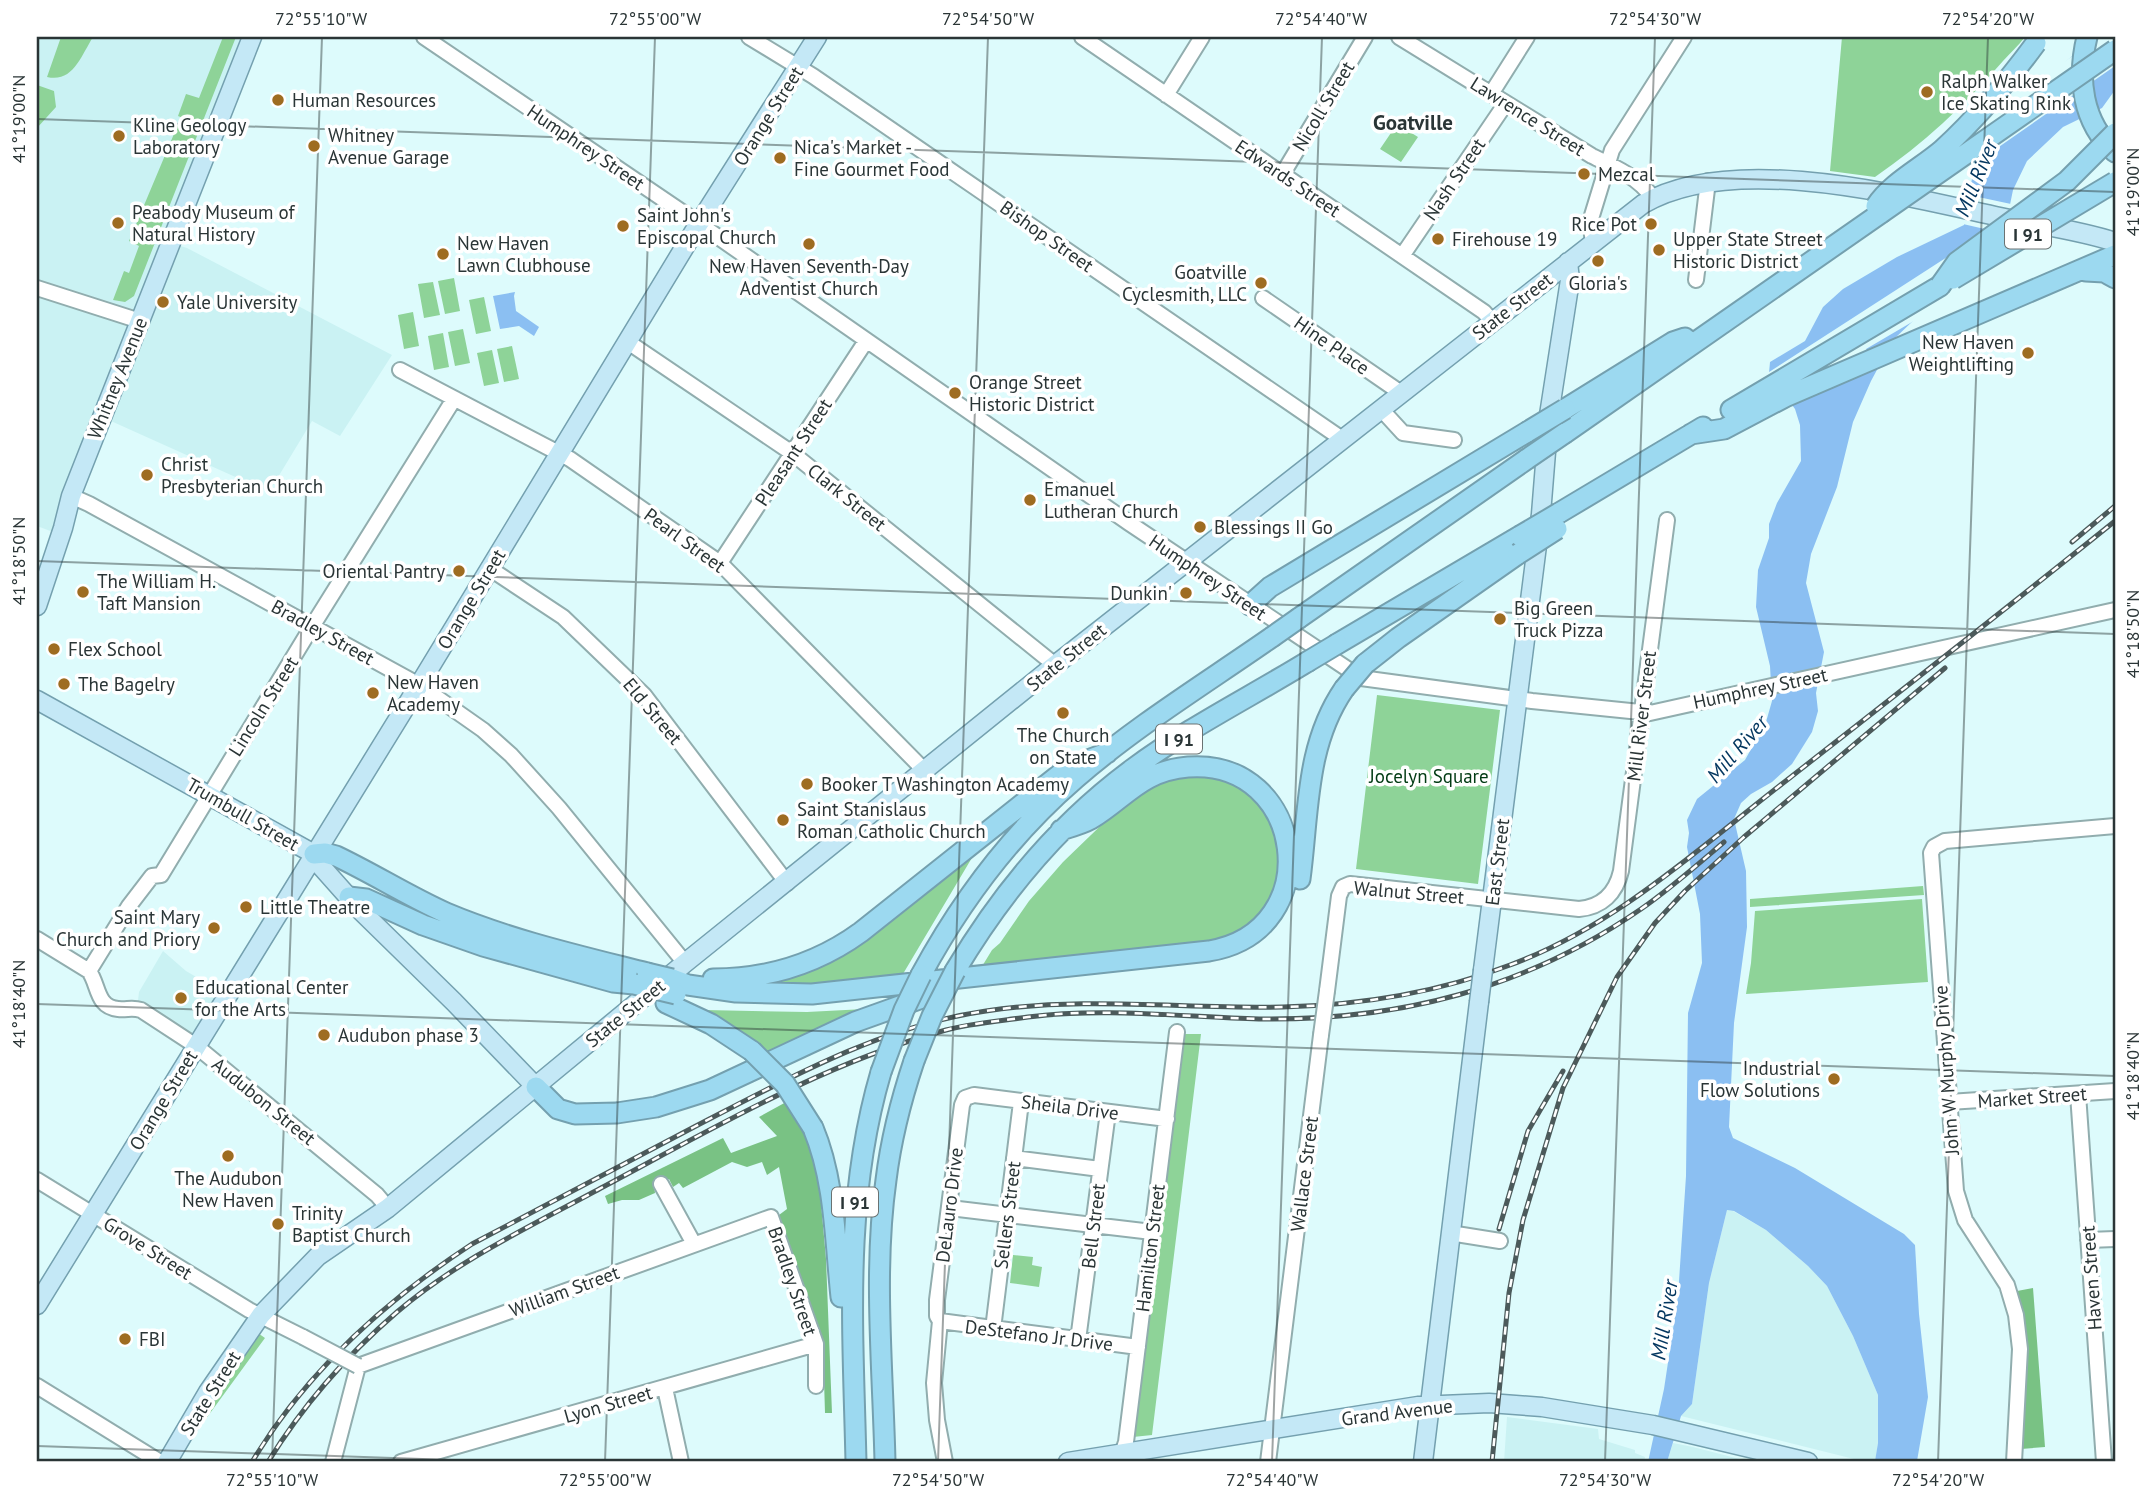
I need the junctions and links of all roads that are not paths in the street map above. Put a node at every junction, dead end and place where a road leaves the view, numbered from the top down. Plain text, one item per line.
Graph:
1 (253, 37) edge
2 (424, 37) edge
3 (749, 37) edge
4 (817, 37) edge
5 (1082, 37) edge
6 (1202, 37) edge
7 (1365, 37) edge
8 (1399, 37) edge
9 (1527, 37) edge
10 (1684, 37) edge
11 (2087, 37) edge
12 (2038, 40) edge
13 (2115, 50) edge
14 (799, 66) junction
15 (1166, 94) junction
16 (1491, 94) junction
17 (1506, 103) junction
18 (2115, 133) edge
19 (2115, 152) edge
20 (1607, 162) junction
21 (1282, 174) junction
22 (1708, 181) junction
23 (2115, 182) edge
24 (1653, 198) junction
25 (1874, 215) junction
26 (698, 225) junction
27 (1592, 242) junction
28 (2115, 242) edge
29 (2115, 255) edge
30 (1402, 256) junction
31 (1568, 262) junction
32 (2078, 272) junction
33 (2115, 278) edge
34 (1696, 280) dead end
35 (1940, 286) junction
36 (37, 288) edge
37 (1264, 298) dead end
38 (139, 321) junction
39 (1492, 321) junction
40 (1710, 332) junction
41 (866, 341) junction
42 (628, 342) junction
43 (400, 370) dead end
44 (1402, 393) junction
45 (1775, 393) junction
46 (454, 398) junction
47 (1381, 409) junction
48 (1342, 439) junction
49 (1454, 440) dead end
50 (792, 453) junction
51 (559, 454) junction
52 (71, 496) junction
53 (1667, 520) dead end
54 (1519, 545) junction
55 (1186, 562) junction
56 (720, 563) junction
57 (37, 564) edge
58 (489, 568) junction
59 (1250, 605) junction
60 (37, 606) edge
61 (2115, 610) edge
62 (312, 626) junction
63 (1055, 665) junction
64 (419, 685) junction
65 (1517, 699) junction
66 (37, 700) edge
67 (1641, 713) junction
68 (1107, 753) junction
69 (924, 770) junction
70 (208, 795) junction
71 (2115, 826) edge
72 (1061, 830) junction
73 (314, 854) junction
74 (787, 883) junction
75 (1343, 887) joint
76 (349, 897) junction
77 (1492, 900) junction
78 (1599, 904) joint
79 (37, 939) edge
80 (89, 971) junction
81 (630, 982) junction
82 (680, 984) junction
83 (936, 993) junction
84 (1177, 1032) dead end
85 (196, 1046) junction
86 (536, 1087) junction
87 (2115, 1091) edge
88 (2078, 1094) junction
89 (974, 1095) joint
90 (1021, 1102) junction
91 (1949, 1102) junction
92 (1108, 1112) junction
93 (1167, 1119) junction
94 (1014, 1158) junction
95 (1100, 1169) junction
96 (37, 1180) edge
97 (662, 1184) dead end
98 (388, 1208) junction
99 (950, 1208) junction
100 (93, 1214) junction
101 (1007, 1215) junction
102 (771, 1217) joint
103 (1093, 1225) junction
104 (1152, 1232) junction
105 (1450, 1233) junction
106 (2115, 1239) edge
107 (2088, 1240) junction
108 (1500, 1241) dead end
109 (694, 1244) junction
110 (37, 1305) edge
111 (261, 1315) junction
112 (940, 1321) junction
113 (993, 1329) junction
114 (853, 1334) junction
115 (1078, 1340) junction
116 (816, 1344) junction
117 (1138, 1347) junction
118 (358, 1366) junction
119 (37, 1386) edge
120 (817, 1386) dead end
121 (664, 1388) junction
122 (1430, 1404) junction
123 (1273, 1429) junction
124 (1121, 1458) edge
125 (160, 1462) edge
126 (167, 1462) edge
127 (333, 1462) edge
128 (401, 1462) edge
129 (681, 1462) edge
130 (856, 1462) edge
131 (885, 1462) edge
132 (945, 1462) edge
133 (1068, 1462) edge
134 (1268, 1462) edge
135 (1423, 1462) edge
136 (1808, 1462) edge
137 (2014, 1462) edge
138 (2104, 1462) edge

1 - 38 main road, Whitney Avenue
2 - 26 street, Humphrey Street
3 - 14 street, Bishop Street
4 - 14 main road, Orange Street
5 - 15 street, Edwards Street
6 - 15 street
7 - 21 street, Nicoll Street
8 - 16 street, Lawrence Street
9 - 16 street
10 - 20 street
11 - 19 highway
12 - 25 highway, bridge
13 - 25 highway, I 91, bridge
14 - 26 main road, Orange Street
14 - 48 street, Bishop Street
15 - 21 street, Edwards Street
16 - 17 street, Lawrence Street
17 - 20 street, Lawrence Street
17 - 30 street, Nash Street
18 - 35 highway, bridge
20 - 24 street, Lawrence Street
20 - 27 street
21 - 30 street, Edwards Street
22 - 24 main road, State Street
22 - 28 main road, State Street
22 - 34 street
23 - 35 highway, I 91, bridge
24 - 27 main road, State Street
25 - 40 highway, I 91
26 - 41 street, Humphrey Street
26 - 42 main road, Orange Street
27 - 31 main road, State Street
29 - 32 highway
30 - 39 street, Edwards Street
31 - 39 main road, State Street
31 - 65 main road, East Street
32 - 33 highway
32 - 45 highway
35 - 45 highway, I 91
36 - 38 street
37 - 44 street, Hine Place
38 - 52 main road, Whitney Avenue
39 - 44 main road, State Street
40 - 59 highway, bridge
40 - 68 highway, I 91, bridge
41 - 50 street, Pleasant Street
41 - 55 street, Humphrey Street
42 - 50 street, Clark Street
42 - 51 main road, Orange Street
43 - 46 street, Pearl Street
44 - 47 main road, State Street
45 - 54 highway, bridge
46 - 51 street, Pearl Street
46 - 62 street, Lincoln Street
47 - 48 main road, State Street
47 - 49 street
48 - 55 main road, State Street
50 - 56 street, Pleasant Street
50 - 63 street, Clark Street
51 - 56 street, Pearl Street
51 - 58 main road, Orange Street
52 - 57 main road
52 - 60 main road, Whitney Avenue
52 - 62 street, Bradley Street
53 - 67 street, Mill River Street
54 - 72 highway, I 91, bridge
54 - 83 highway, bridge
55 - 59 street, Humphrey Street
55 - 63 main road, State Street
56 - 69 street, Pearl Street
58 - 64 main road, Orange Street
58 - 74 street, Eld Street
59 - 65 street, Humphrey Street
61 - 67 street, Humphrey Street
62 - 64 street, Bradley Street
62 - 70 street, Lincoln Street
63 - 69 main road, State Street
64 - 73 main road, Orange Street
64 - 82 street, Bradley Street
65 - 67 street, Humphrey Street
65 - 77 main road, East Street
66 - 70 main road, Trumbull Street
67 - 78 street, Mill River Street
68 - 82 highway
68 - 114 highway, I 91, bridge
69 - 74 main road, State Street
70 - 73 main road, Trumbull Street
70 - 80 street, Lincoln Street
71 - 91 street, John W Murphy Drive
72 - 82 highway
72 - 131 highway, I 91, bridge
73 - 76 main road, Trumbull Street
73 - 81 highway
73 - 85 main road, Orange Street
74 - 82 main road, State Street
75 - 77 street, Walnut Street
75 - 123 street, Wallace Street, bridge
76 - 81 highway
76 - 86 main road, Trumbull Street
77 - 78 street, Walnut Street
77 - 105 main road, East Street, bridge
79 - 80 street
80 - 85 street, Audubon Street
81 - 82 highway, bridge
82 - 83 highway
82 - 86 main road, State Street
82 - 114 highway, bridge
83 - 86 highway
84 - 93 street, Hamilton Street
85 - 98 street, Audubon Street
85 - 100 main road, Orange Street
86 - 98 main road, State Street
87 - 88 street, Market Street
88 - 91 street, Market Street
88 - 107 street, Haven Street
89 - 90 street, Sheila Drive
89 - 99 street, DeLauro Drive
90 - 92 street, Sheila Drive
90 - 94 street, Sellers Street
91 - 137 street, John W Murphy Drive
92 - 93 street, Sheila Drive
92 - 95 street, Bell Street
93 - 104 street, Hamilton Street
94 - 95 street
94 - 101 street, Sellers Street
95 - 103 street, Bell Street
96 - 100 street, Grove Street
97 - 109 street
98 - 111 main road, State Street
99 - 101 street
99 - 112 street, DeLauro Drive
100 - 110 main road, Orange Street
100 - 111 street, Grove Street
101 - 103 street
101 - 113 street, Sellers Street
102 - 109 street, William Street
102 - 116 street, Bradley Street
103 - 104 street
103 - 115 street, Bell Street
104 - 117 street, Hamilton Street
105 - 108 street
105 - 122 main road, East Street
106 - 107 street
107 - 138 street, Haven Street
109 - 118 street, William Street
111 - 118 street, Grove Street, bridge
111 - 126 main road, State Street
112 - 113 street, DeStefano Jr Drive
112 - 132 street, DeLauro Drive
113 - 115 street, DeStefano Jr Drive
114 - 130 highway, I 91
115 - 117 street, DeStefano Jr Drive
116 - 120 street, Bradley Street
116 - 121 street, Lyon Street
117 - 124 street, Hamilton Street
118 - 127 street
119 - 125 street
121 - 128 street, Lyon Street
121 - 129 street
122 - 123 main road, Grand Avenue
122 - 135 main road, East Street
122 - 136 main road, Grand Avenue
123 - 124 main road, Grand Avenue
123 - 134 street, Wallace Street
124 - 133 main road, Grand Avenue

